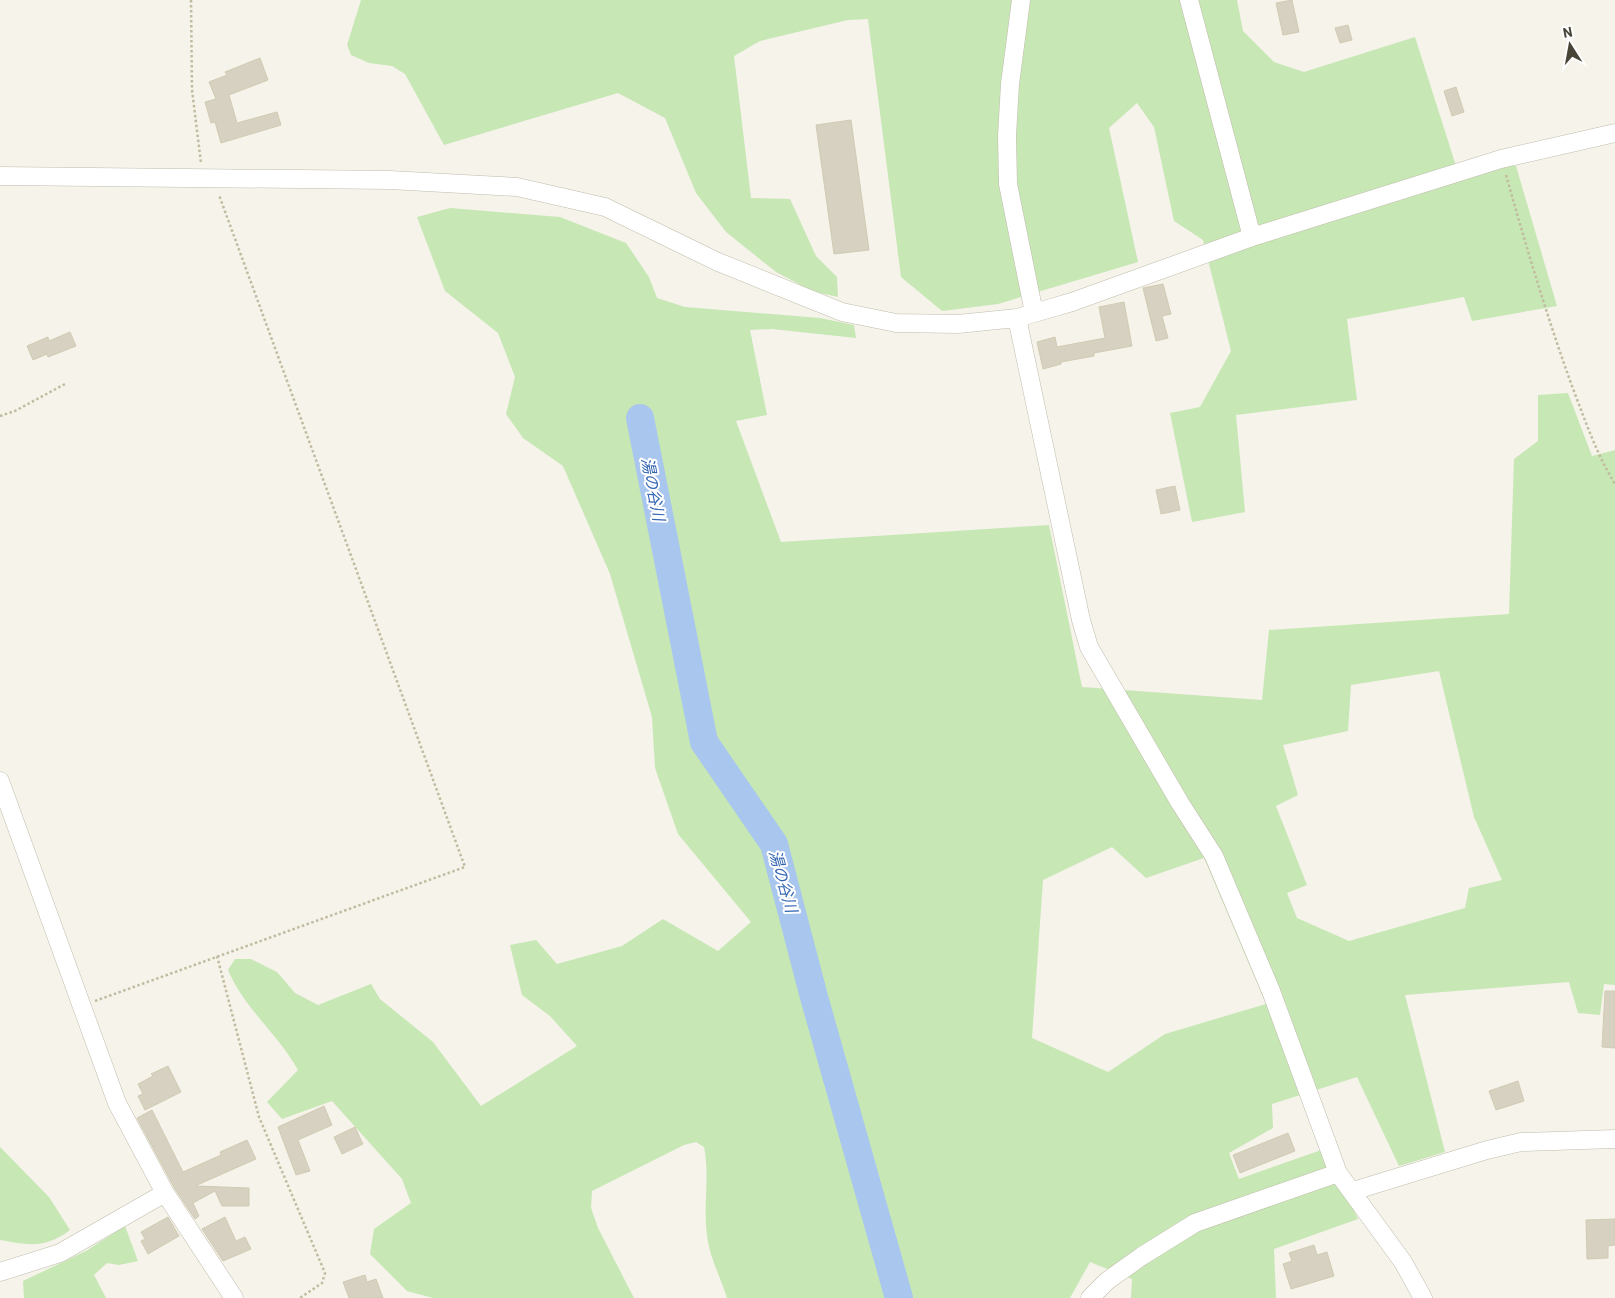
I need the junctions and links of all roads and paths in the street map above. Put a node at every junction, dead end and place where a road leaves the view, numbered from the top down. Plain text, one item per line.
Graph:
1 (191, 0) edge
2 (1021, 0) edge
3 (1189, 0) edge
4 (1615, 133) edge
5 (1501, 159) junction
6 (0, 176) edge
7 (208, 176) junction
8 (1252, 237) junction
9 (1034, 313) junction
10 (1017, 318) junction
11 (66, 384) dead end
12 (0, 416) edge
13 (1615, 484) edge
14 (0, 781) edge
15 (217, 956) junction
16 (82, 1006) junction
17 (1615, 1139) edge
18 (1338, 1173) junction
19 (1353, 1192) junction
20 (165, 1193) junction
21 (0, 1272) edge
22 (234, 1298) edge
23 (300, 1298) edge
24 (1090, 1298) edge
25 (1423, 1298) edge

1 - 7 path
2 - 9 street
3 - 8 street
4 - 5 street
5 - 8 street
5 - 13 path
6 - 7 street
7 - 10 street
7 - 15 path
8 - 9 street
9 - 10 street
10 - 18 street
11 - 12 path
14 - 16 street
15 - 16 path
15 - 23 path
16 - 20 street
17 - 19 street
18 - 19 street
18 - 24 street
19 - 25 street
20 - 21 street
20 - 22 street

